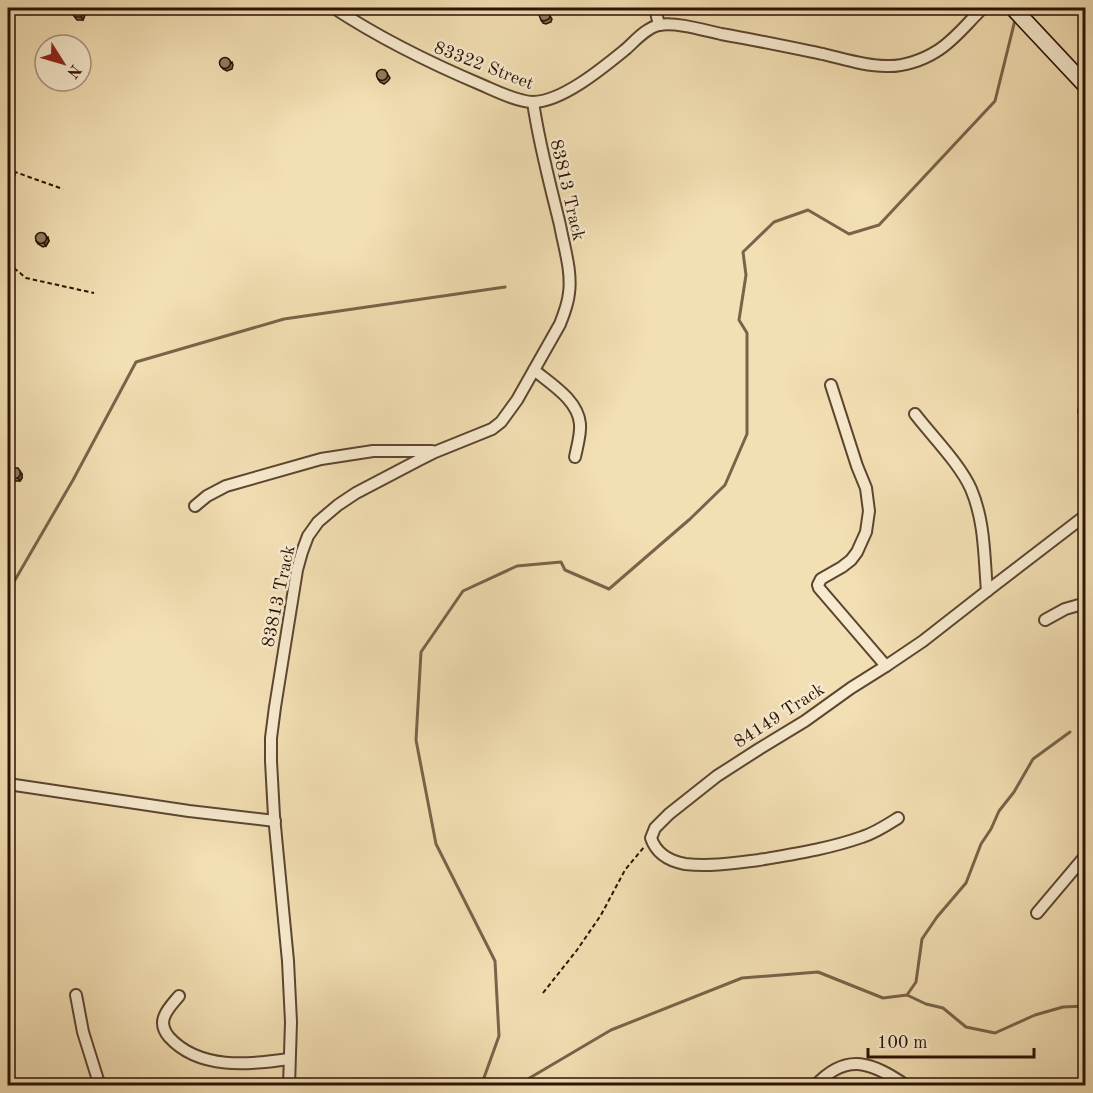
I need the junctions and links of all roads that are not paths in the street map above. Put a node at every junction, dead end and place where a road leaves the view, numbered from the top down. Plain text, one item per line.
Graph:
1 (334, 8) edge
2 (655, 8) edge
3 (971, 8) edge
4 (983, 8) edge
5 (1012, 8) edge
6 (968, 24) junction
7 (659, 25) junction
8 (1086, 86) edge
9 (533, 102) junction
10 (534, 370) junction
11 (831, 385) dead end
12 (915, 414) dead end
13 (435, 452) junction
14 (575, 457) dead end
15 (195, 506) dead end
16 (1086, 515) edge
17 (987, 591) junction
18 (1086, 603) edge
19 (1045, 621) dead end
20 (886, 666) junction
21 (8, 784) edge
22 (898, 818) dead end
23 (275, 820) junction
24 (1086, 855) edge
25 (1037, 913) dead end
26 (76, 995) dead end
27 (179, 996) dead end
28 (289, 1059) junction
29 (102, 1086) edge
30 (289, 1086) edge
31 (815, 1086) edge
32 (907, 1086) edge

1 - 9 street, 83322 Street
2 - 7 street
3 - 6 street
4 - 6 street
5 - 8 street
6 - 7 street
7 - 9 street, 83322 Street
9 - 10 street, 83813 Track
10 - 13 street, 83813 Track
10 - 14 street
11 - 20 street
12 - 17 street
13 - 15 street
13 - 23 street, 83813 Track
16 - 17 street, 84149 Track
17 - 20 street, 84149 Track
18 - 19 street
20 - 22 street, 84149 Track
21 - 23 street
23 - 28 street, 83813 Track
24 - 25 street
26 - 29 street
27 - 28 street
28 - 30 street, 83813 Track
31 - 32 street

